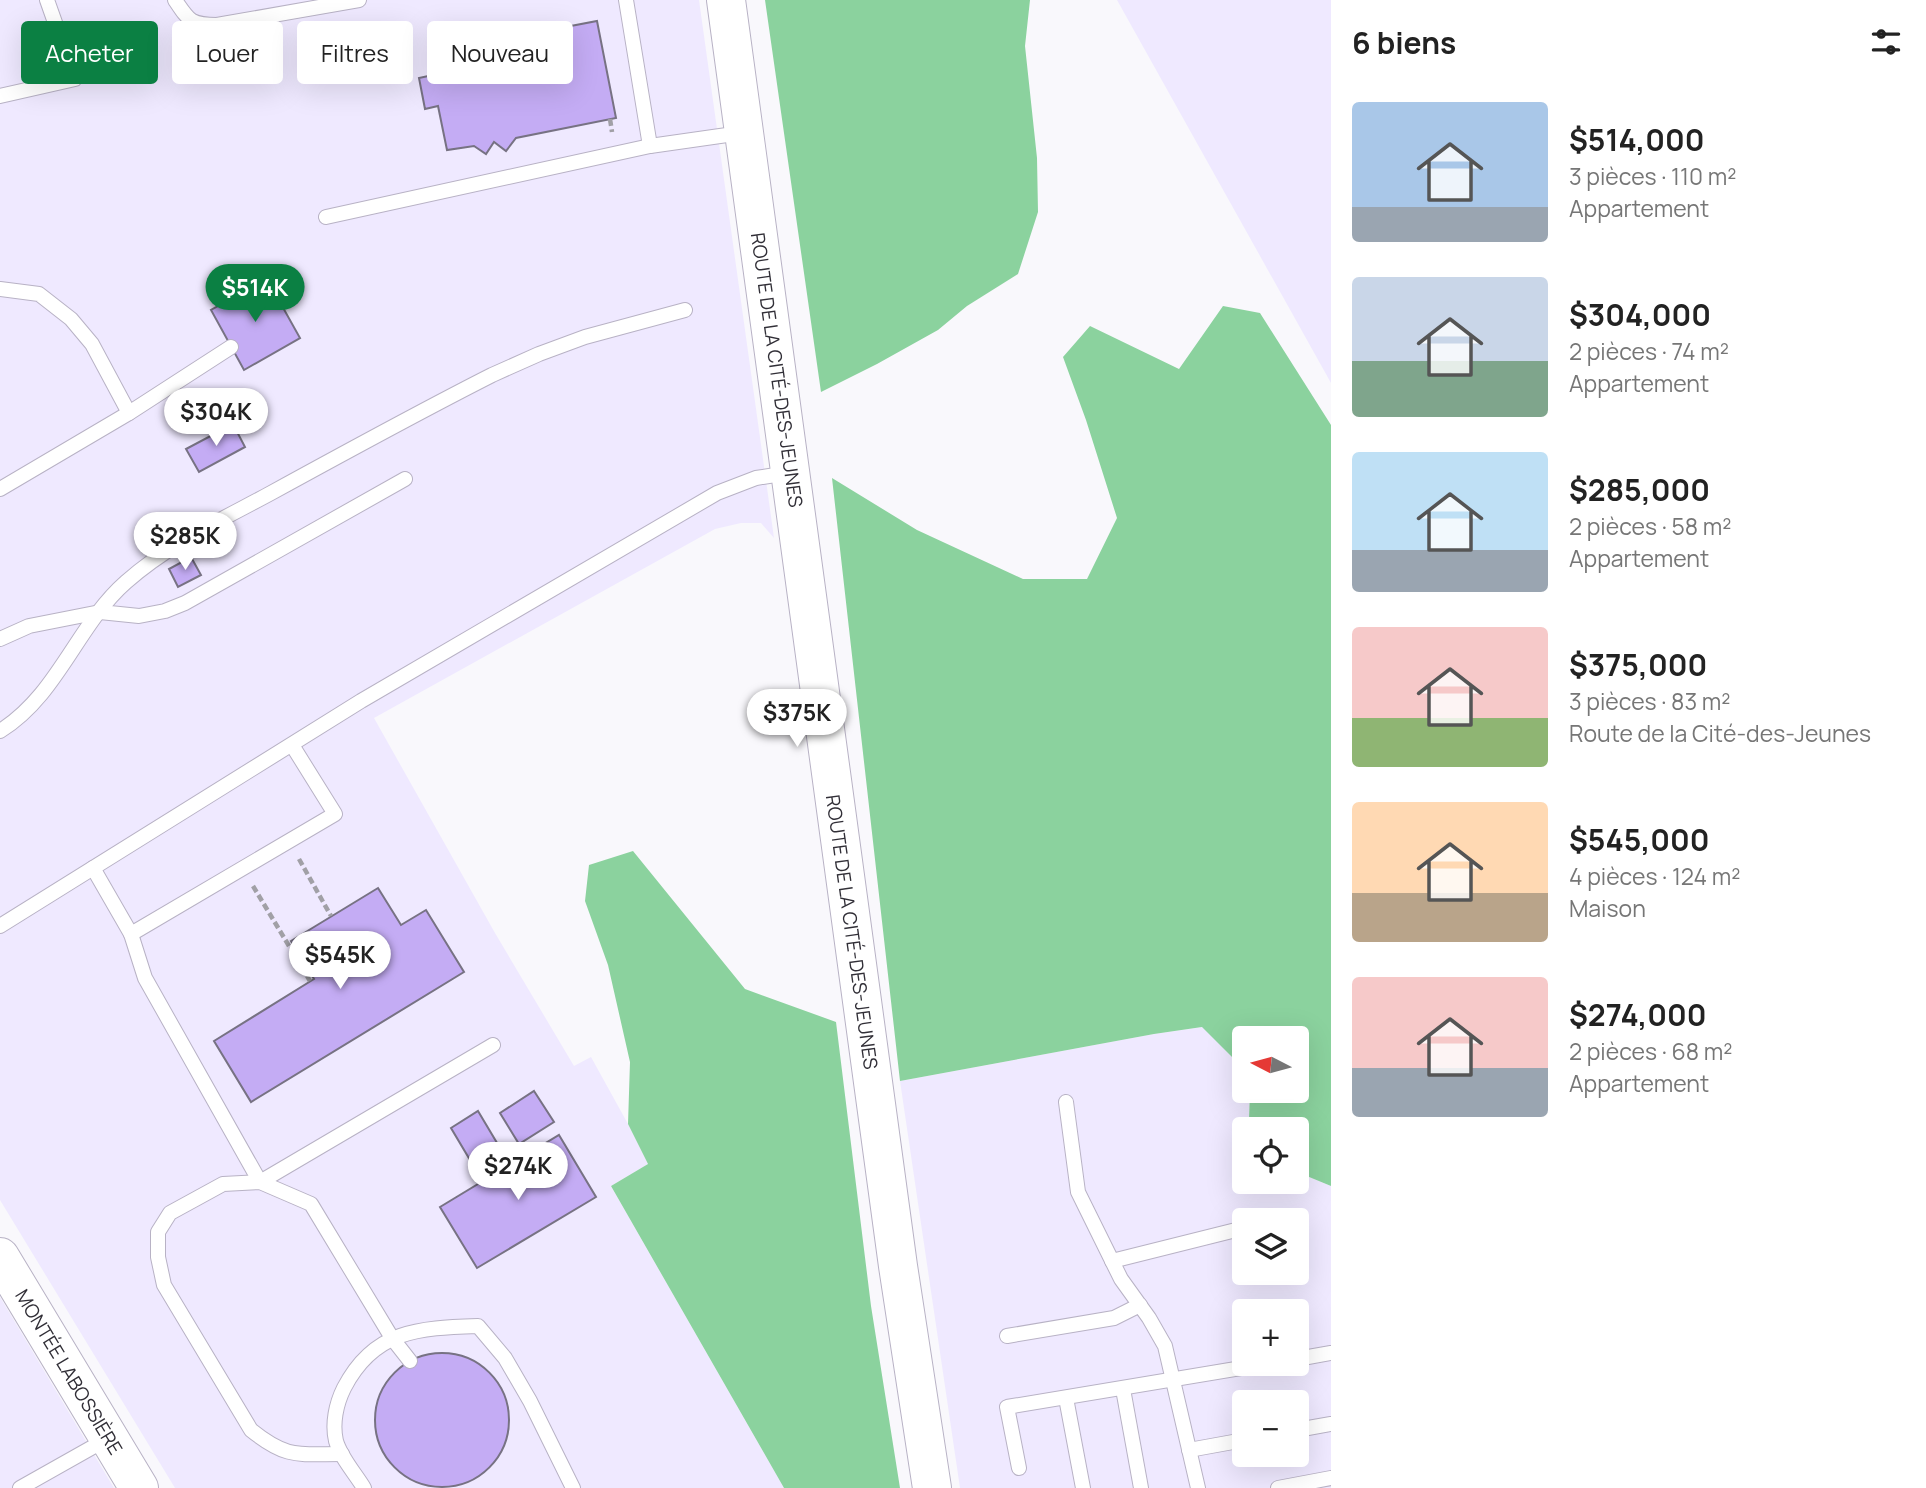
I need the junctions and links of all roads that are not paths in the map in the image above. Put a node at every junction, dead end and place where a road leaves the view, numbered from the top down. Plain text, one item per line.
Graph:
1 (47, 0) edge
2 (175, 0) edge
3 (359, 0) edge
4 (626, 0) edge
5 (726, 0) edge
6 (0, 96) edge
7 (745, 133) junction
8 (650, 146) junction
9 (326, 217) dead end
10 (0, 289) edge
11 (685, 310) dead end
12 (231, 347) dead end
13 (130, 413) junction
14 (790, 473) junction
15 (405, 479) dead end
16 (0, 489) edge
17 (100, 611) junction
18 (0, 639) edge
19 (0, 731) edge
20 (292, 745) junction
21 (93, 868) junction
22 (0, 926) edge
23 (131, 934) junction
24 (493, 1045) dead end
25 (1066, 1102) dead end
26 (260, 1182) junction
27 (1232, 1231) edge
28 (0, 1257) edge
29 (1112, 1261) junction
30 (1140, 1305) junction
31 (1007, 1336) dead end
32 (391, 1338) junction
33 (1331, 1353) edge
34 (1309, 1357) edge
35 (410, 1361) dead end
36 (1232, 1370) edge
37 (1173, 1381) junction
38 (1123, 1389) junction
39 (1066, 1398) junction
40 (1331, 1424) edge
41 (1309, 1428) edge
42 (109, 1438) junction
43 (1232, 1442) edge
44 (1189, 1450) junction
45 (342, 1454) junction
46 (1019, 1468) dead end
47 (1331, 1478) edge
48 (20, 1488) edge
49 (139, 1488) edge
50 (365, 1488) edge
51 (573, 1488) edge
52 (932, 1488) edge
53 (1083, 1488) edge
54 (1141, 1488) edge
55 (1198, 1488) edge
56 (1278, 1488) edge

1 - 6 lane
2 - 3 lane
4 - 8 lane
5 - 7 main road, ROUTE DE LA CITÉ-DES-JEUNES
7 - 8 lane
7 - 14 main road, ROUTE DE LA CITÉ-DES-JEUNES
8 - 9 lane
10 - 13 lane
11 - 17 lane
12 - 13 lane
13 - 16 lane
14 - 20 lane
14 - 52 main road, ROUTE DE LA CITÉ-DES-JEUNES
15 - 17 lane
17 - 18 lane
17 - 19 lane
20 - 21 lane
20 - 23 lane
21 - 22 lane
21 - 23 lane
23 - 26 lane
24 - 26 lane
25 - 29 lane
26 - 32 lane
26 - 45 lane
27 - 29 lane
28 - 42 main road, MONTÉE LABOSSIÈRE
29 - 30 lane
30 - 31 lane
30 - 37 lane
32 - 35 lane
32 - 45 lane
32 - 51 lane
33 - 34 lane
36 - 37 lane
37 - 38 lane
37 - 44 lane
38 - 39 lane
38 - 54 lane
39 - 46 lane
39 - 53 lane
40 - 41 lane
42 - 48 lane
42 - 49 main road, MONTÉE LABOSSIÈRE
43 - 44 lane
44 - 55 lane
45 - 50 lane
47 - 56 lane

